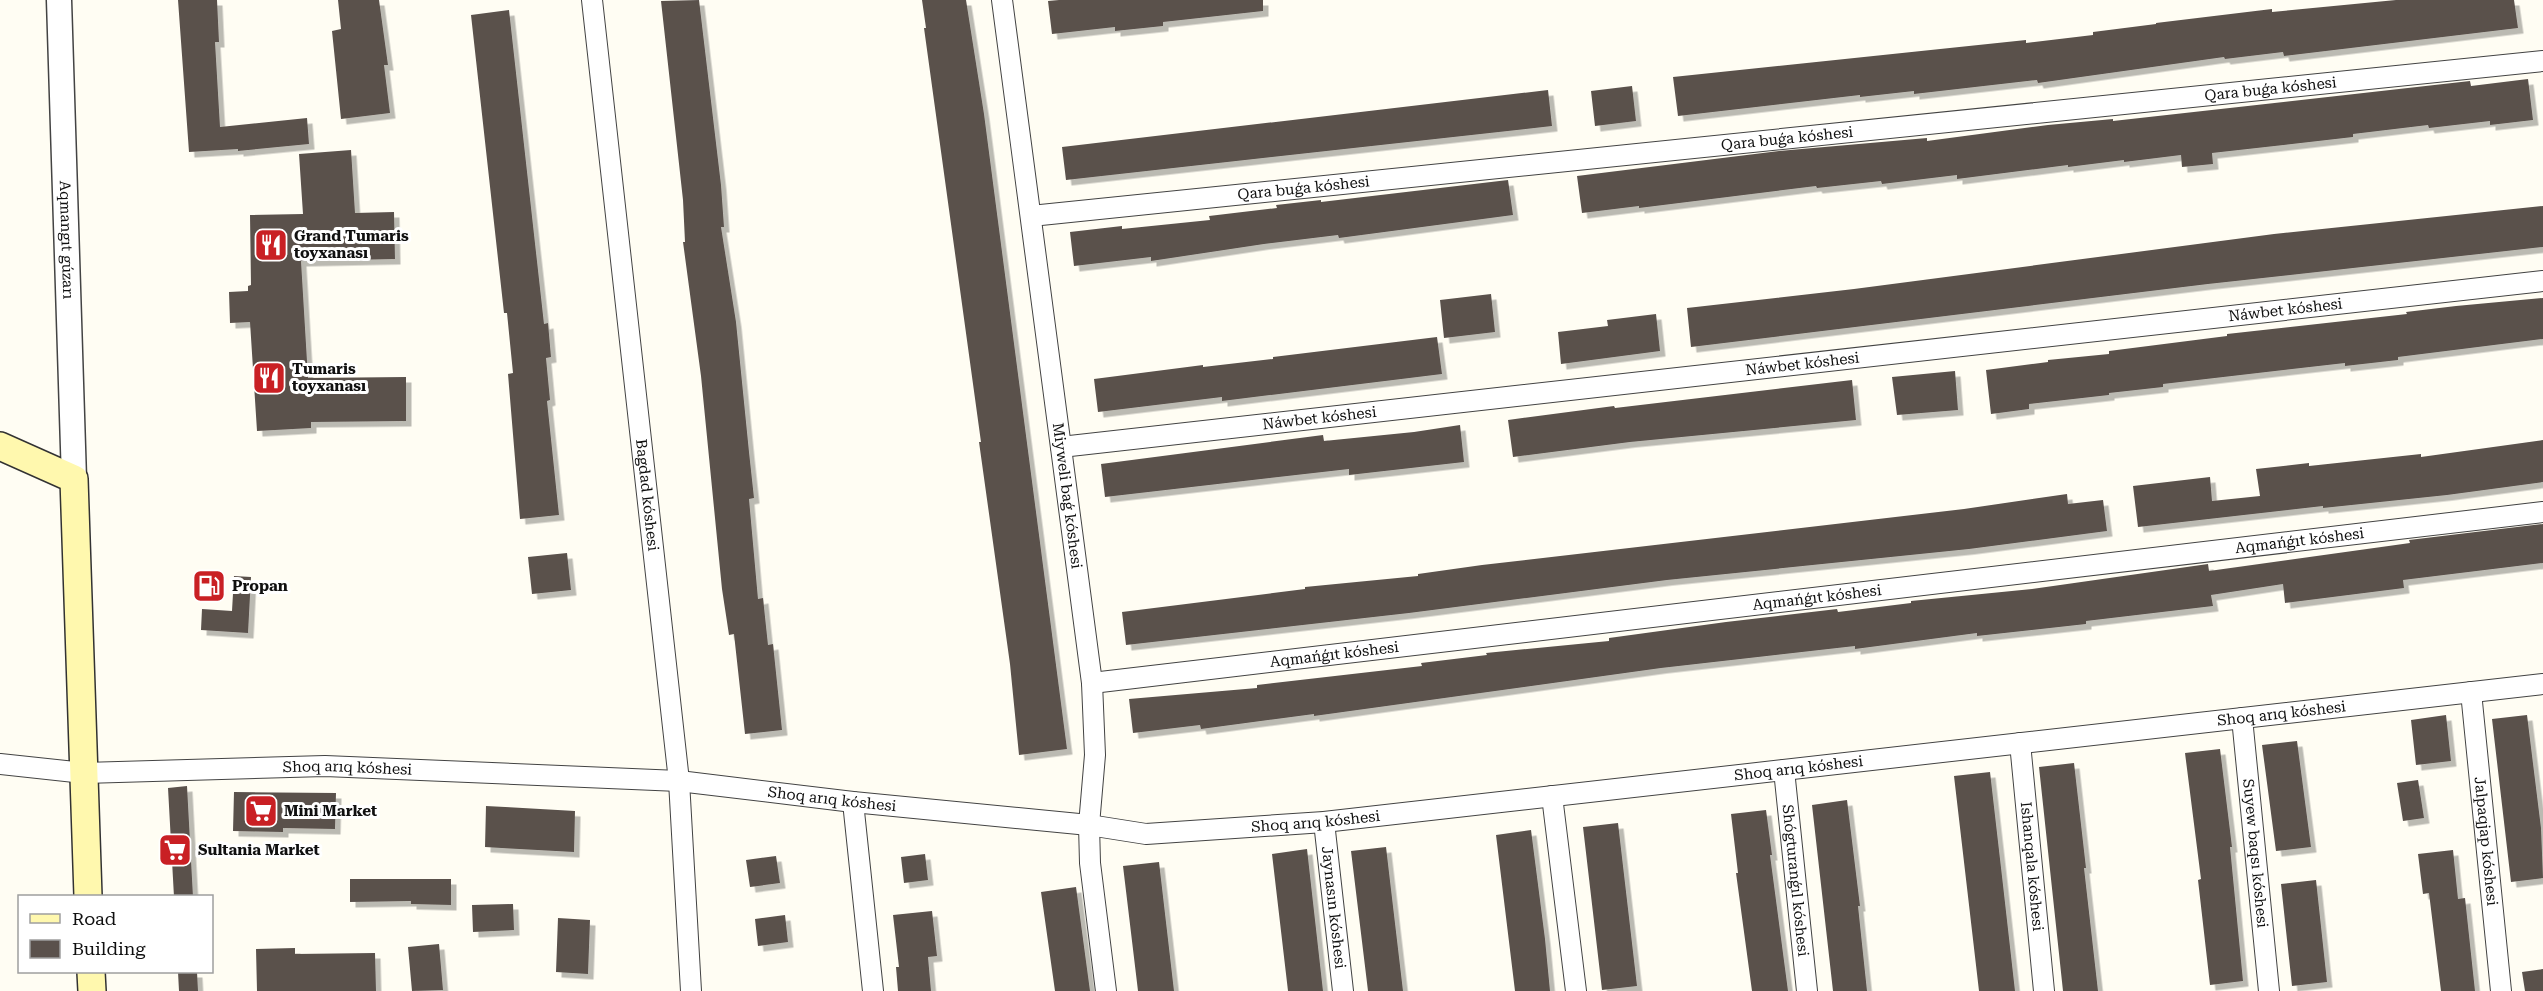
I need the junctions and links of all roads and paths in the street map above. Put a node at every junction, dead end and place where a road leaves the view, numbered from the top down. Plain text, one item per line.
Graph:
1 (58, 0) edge
2 (592, 0) edge
3 (1002, 0) edge
4 (2543, 61) edge
5 (1031, 216) junction
6 (2543, 281) edge
7 (0, 446) edge
8 (1061, 447) junction
9 (74, 479) junction
10 (2543, 512) edge
11 (1092, 683) junction
12 (2543, 684) edge
13 (2471, 692) junction
14 (2242, 718) junction
15 (2020, 743) junction
16 (0, 764) edge
17 (1784, 770) junction
18 (84, 773) junction
19 (679, 781) junction
20 (1552, 796) junction
21 (853, 802) junction
22 (1324, 822) junction
23 (1089, 825) junction
24 (88, 895) edge
25 (91, 973) edge
26 (92, 991) edge
27 (691, 991) edge
28 (873, 991) edge
29 (1106, 991) edge
30 (1343, 991) edge
31 (1576, 991) edge
32 (1807, 991) edge
33 (2044, 991) edge
34 (2269, 991) edge
35 (2500, 991) edge

1 - 9 street, Aqmangıt gúzarı
2 - 19 street, Bagdad kóshesi
3 - 5 street, Miyweli baǵ kóshesi
4 - 5 street, Qara buǵa kóshesi
5 - 8 street, Miyweli baǵ kóshesi
6 - 8 street, Náwbet kóshesi
7 - 9 main road
8 - 11 street, Miyweli baǵ kóshesi
9 - 18 main road
10 - 11 street, Aqmańǵıt kóshesi
11 - 23 street, Miyweli baǵ kóshesi
12 - 13 street, Shoq arıq kóshesi
13 - 14 street, Shoq arıq kóshesi
13 - 35 street, Jalpaqjap kóshesi
14 - 15 street, Shoq arıq kóshesi
14 - 34 street, Suyew baqsı kóshesi
15 - 17 street, Shoq arıq kóshesi
15 - 33 street, Ishanqala kóshesi
16 - 18 street, Shoq arıq kóshesi
17 - 20 street, Shoq arıq kóshesi
17 - 32 street, Shógturanǵıl kóshesi
18 - 19 street, Shoq arıq kóshesi
18 - 24 main road
19 - 21 street, Shoq arıq kóshesi
19 - 27 street, Bagdad kóshesi
20 - 22 street, Shoq arıq kóshesi
20 - 31 street
21 - 23 street, Shoq arıq kóshesi
21 - 28 street
22 - 23 street, Shoq arıq kóshesi
22 - 30 street, Jaynasın kóshesi
23 - 29 street, Miyweli baǵ kóshesi
25 - 26 main road

